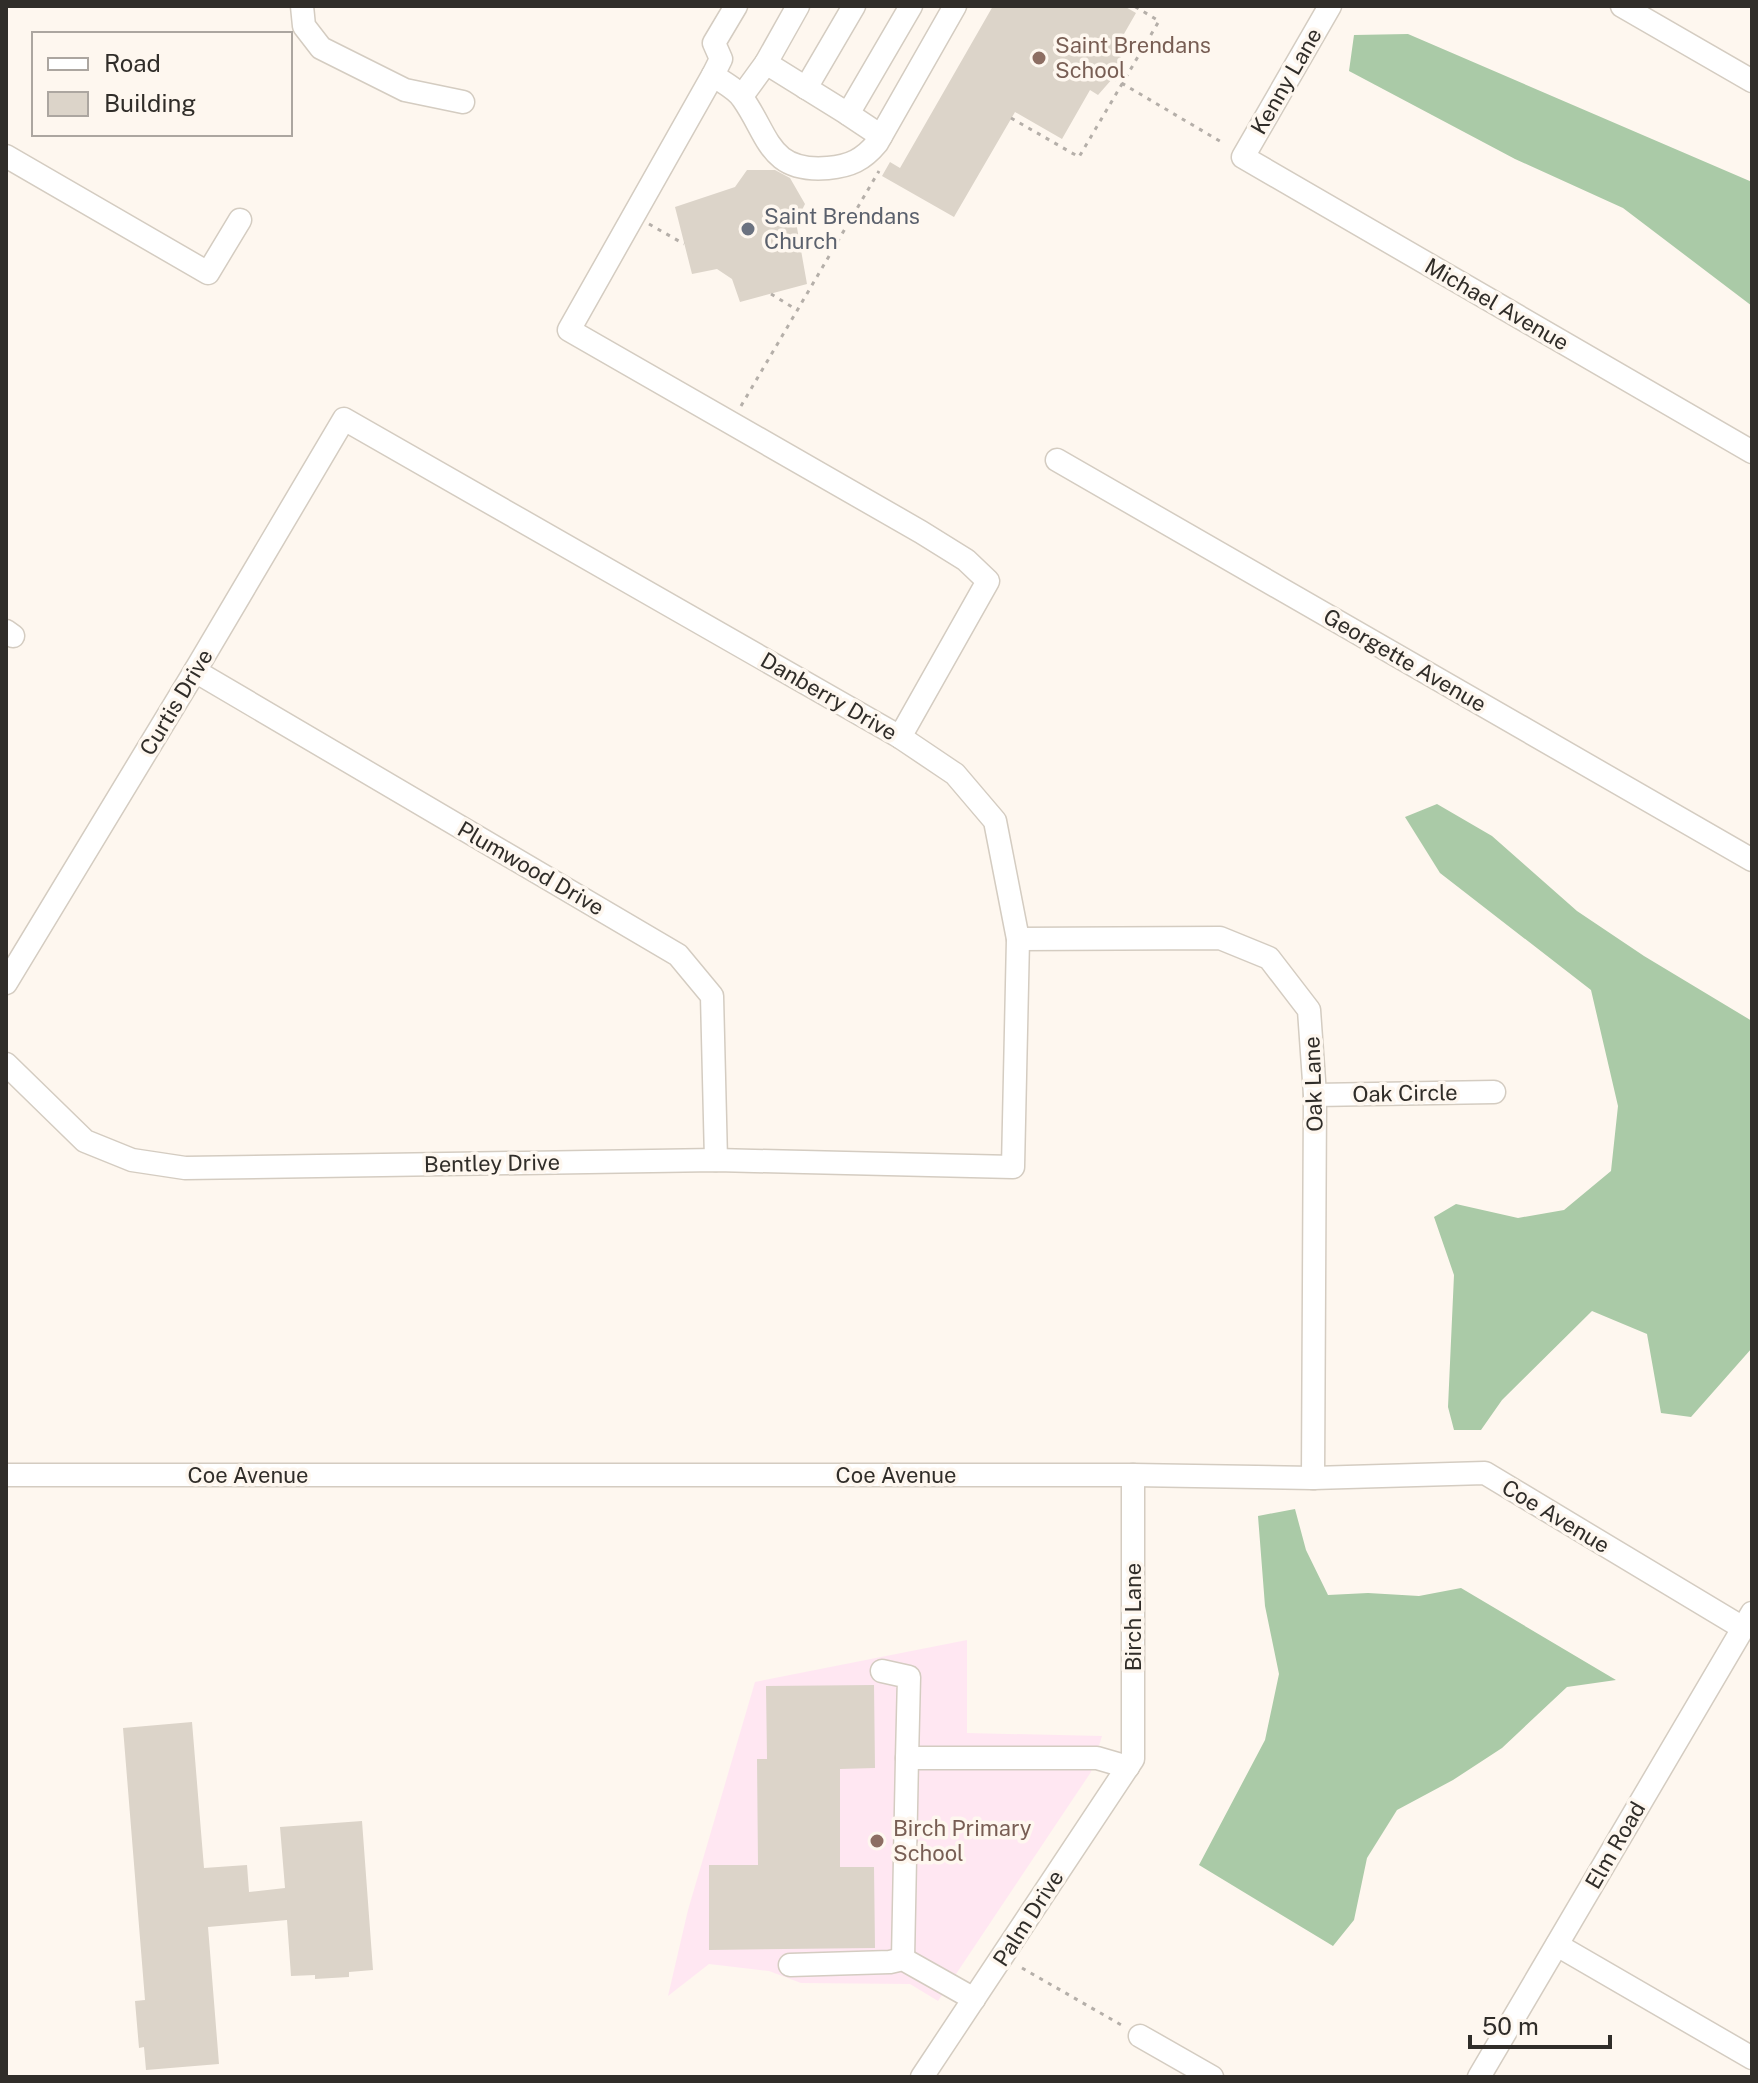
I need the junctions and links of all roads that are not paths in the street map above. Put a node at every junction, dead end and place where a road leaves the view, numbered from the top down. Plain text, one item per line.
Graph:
1 (302, 6) edge
2 (736, 6) edge
3 (798, 6) edge
4 (854, 6) edge
5 (911, 6) edge
6 (955, 6) edge
7 (1330, 6) edge
8 (1622, 6) edge
9 (766, 63) junction
10 (713, 75) junction
11 (1752, 81) edge
12 (806, 88) junction
13 (742, 96) junction
14 (463, 102) dead end
15 (848, 114) junction
16 (881, 136) junction
17 (6, 156) edge
18 (1243, 157) joint
19 (240, 220) dead end
20 (344, 419) joint
21 (1752, 452) edge
22 (1057, 460) dead end
23 (195, 671) junction
24 (900, 737) junction
25 (1752, 860) edge
26 (1018, 939) junction
27 (6, 983) edge
28 (6, 1064) edge
29 (1494, 1092) dead end
30 (1315, 1095) junction
31 (716, 1160) junction
32 (1013, 1167) joint
33 (6, 1475) edge
34 (1133, 1475) junction
35 (1313, 1478) junction
36 (1747, 1620) edge
37 (882, 1671) dead end
38 (907, 1758) junction
39 (1130, 1763) junction
40 (1557, 1945) junction
41 (903, 1959) junction
42 (790, 1965) dead end
43 (974, 1999) junction
44 (1140, 2036) road end
45 (1752, 2058) edge
46 (922, 2077) edge
47 (1212, 2077) edge
48 (1479, 2077) edge

1 - 14 street
2 - 10 street
3 - 9 street
4 - 12 street
5 - 15 street
6 - 16 street
7 - 18 street, Kenny Lane
8 - 11 street
9 - 12 street
9 - 13 street
10 - 13 street
10 - 24 street
12 - 15 street
13 - 16 street
15 - 16 street
17 - 19 street
18 - 21 street, Michael Avenue
20 - 23 street, Curtis Drive
20 - 24 street, Danberry Drive
22 - 25 street, Georgette Avenue
23 - 27 street, Curtis Drive
23 - 31 street, Plumwood Drive
24 - 26 street, Danberry Drive
26 - 30 street, Oak Lane
26 - 32 street, Danberry Drive
28 - 31 street, Bentley Drive
29 - 30 street, Oak Circle
30 - 35 street, Oak Lane
31 - 32 street, Bentley Drive
33 - 34 street, Coe Avenue
34 - 35 street, Coe Avenue
34 - 39 street, Birch Lane
35 - 36 street, Coe Avenue
36 - 40 street, Elm Road
37 - 38 street
38 - 39 street
38 - 41 street
39 - 43 street, Palm Drive
40 - 45 street
40 - 48 street, Elm Road
41 - 42 street
41 - 43 street
43 - 46 street, Palm Drive
44 - 47 street

